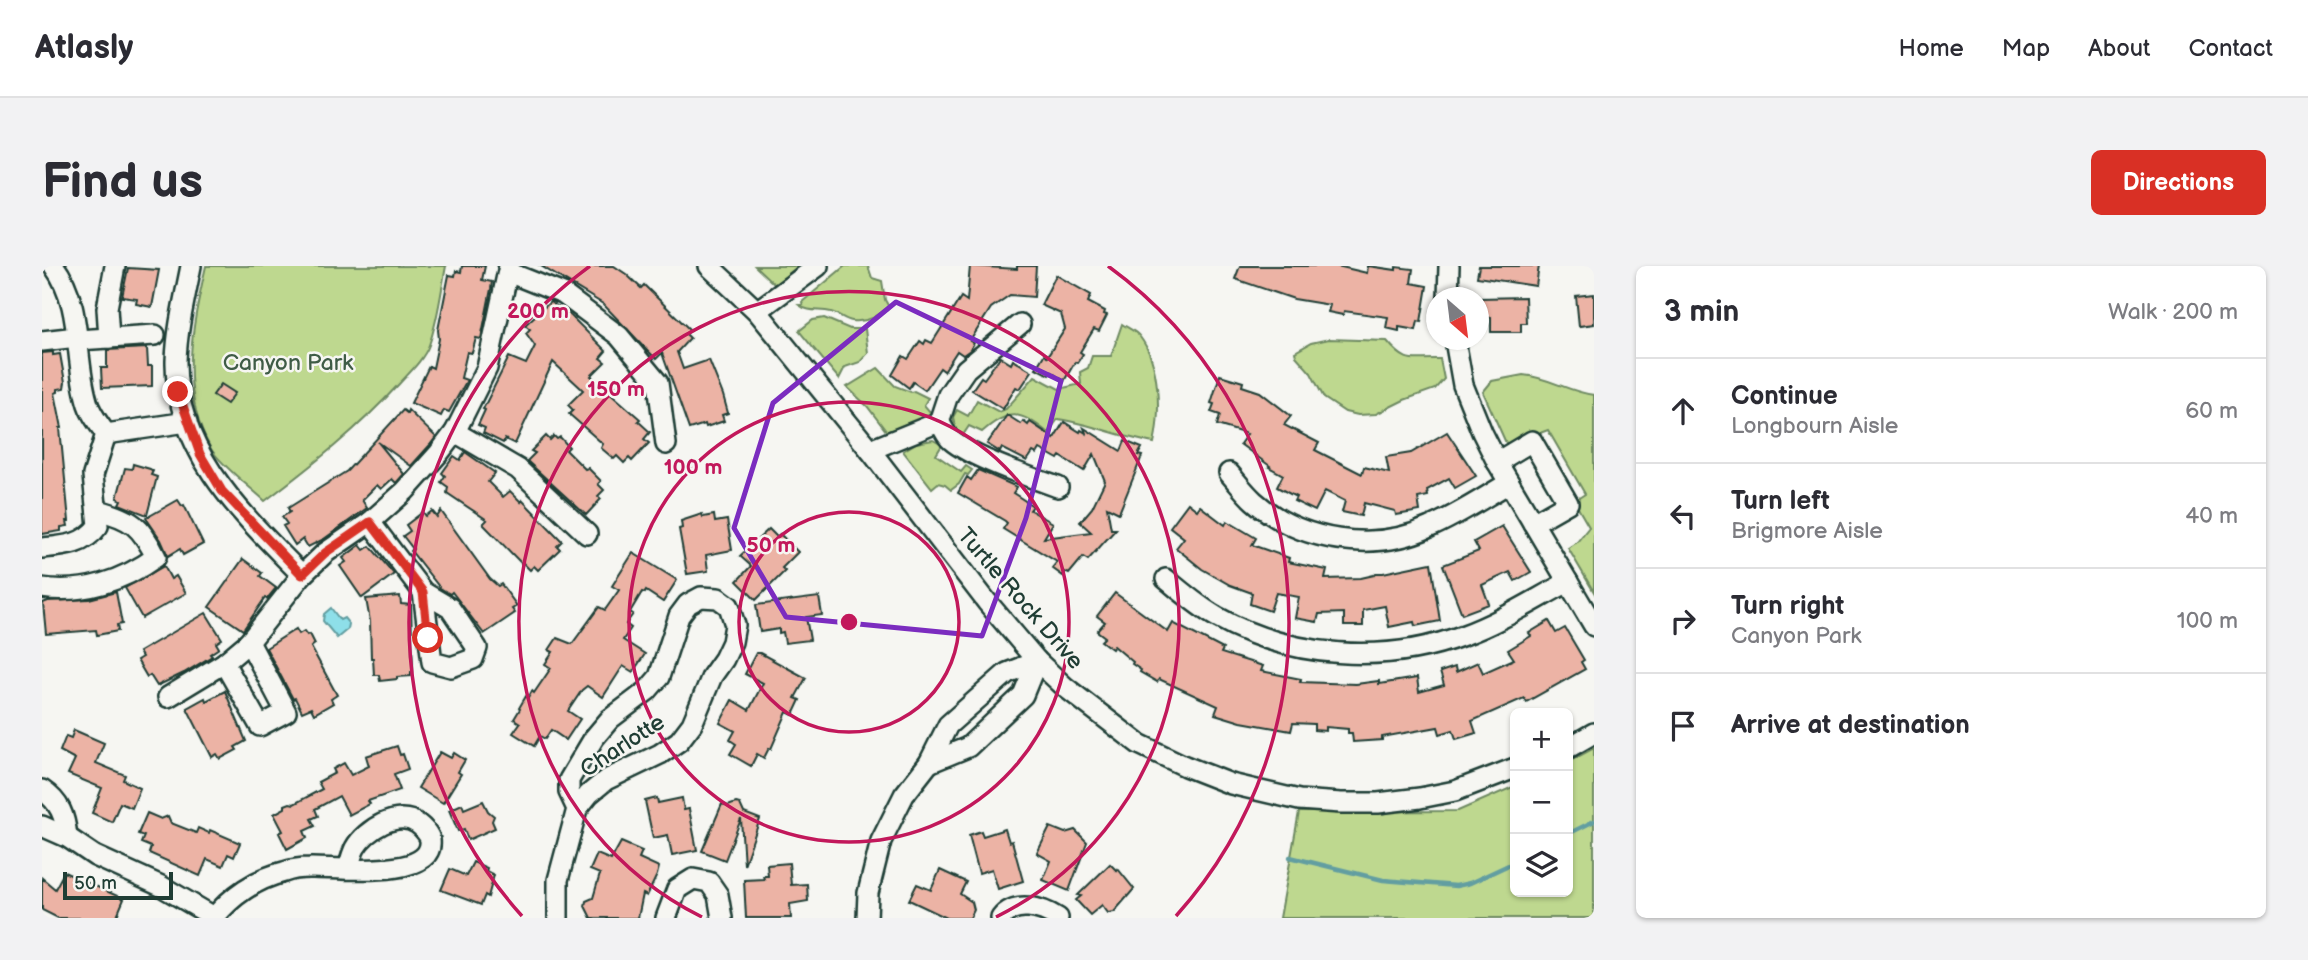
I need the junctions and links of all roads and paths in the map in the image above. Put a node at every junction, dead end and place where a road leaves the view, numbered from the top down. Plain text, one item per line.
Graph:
1 (54, 266) edge
2 (115, 266) edge
3 (191, 266) edge
4 (709, 266) edge
5 (818, 266) edge
6 (1449, 266) edge
7 (508, 269) edge
8 (1448, 287) edge
9 (757, 311) junction
10 (1020, 324) dead end
11 (155, 335) dead end
12 (78, 338) junction
13 (108, 338) junction
14 (42, 341) edge
15 (1457, 350) edge
16 (187, 422) junction
17 (939, 422) junction
18 (455, 432) junction
19 (106, 434) junction
20 (666, 444) dead end
21 (870, 450) junction
22 (1497, 462) junction
23 (1229, 473) dead end
24 (1509, 483) junction
25 (1058, 487) dead end
26 (98, 510) junction
27 (370, 522) junction
28 (1533, 523) junction
29 (587, 534) dead end
30 (42, 548) edge
31 (302, 575) junction
32 (1166, 579) dead end
33 (1568, 582) junction
34 (42, 588) edge
35 (423, 592) dead end
36 (1594, 626) edge
37 (249, 642) junction
38 (1037, 661) junction
39 (224, 663) junction
40 (168, 697) dead end
41 (1594, 733) edge
42 (1573, 745) edge
43 (929, 763) junction
44 (1510, 770) edge
45 (42, 790) edge
46 (577, 809) junction
47 (42, 826) edge
48 (67, 837) junction
49 (348, 869) dead end
50 (214, 917) edge
51 (558, 918) edge
52 (666, 918) edge
53 (722, 918) edge
54 (867, 918) edge
55 (1001, 918) edge
56 (1058, 918) edge

1 - 12 street
2 - 13 street
3 - 16 street
4 - 9 street, Turtle Rock Drive
5 - 9 street
6 - 8 street
7 - 18 street
7 - 20 street
9 - 21 street, Turtle Rock Drive
10 - 17 street
11 - 13 street
12 - 13 street
12 - 14 street
12 - 19 street
15 - 22 street
16 - 19 street
16 - 31 street
17 - 21 street
17 - 25 street
18 - 27 street
18 - 29 street
19 - 26 street
21 - 38 street, Turtle Rock Drive
22 - 24 street
22 - 28 street
23 - 24 street
24 - 28 street
26 - 30 street
26 - 34 street
27 - 31 street
27 - 35 street
28 - 33 street
31 - 37 street
32 - 33 street
33 - 36 street
37 - 39 street
37 - 39 street
38 - 43 street
38 - 43 street
38 - 44 street, Turtle Rock Drive
39 - 40 street
41 - 42 street
43 - 54 street
45 - 48 street
46 - 46 street, Charlotte
46 - 51 street, Charlotte
47 - 48 street
48 - 50 street
49 - 50 street
52 - 53 street
55 - 56 street

